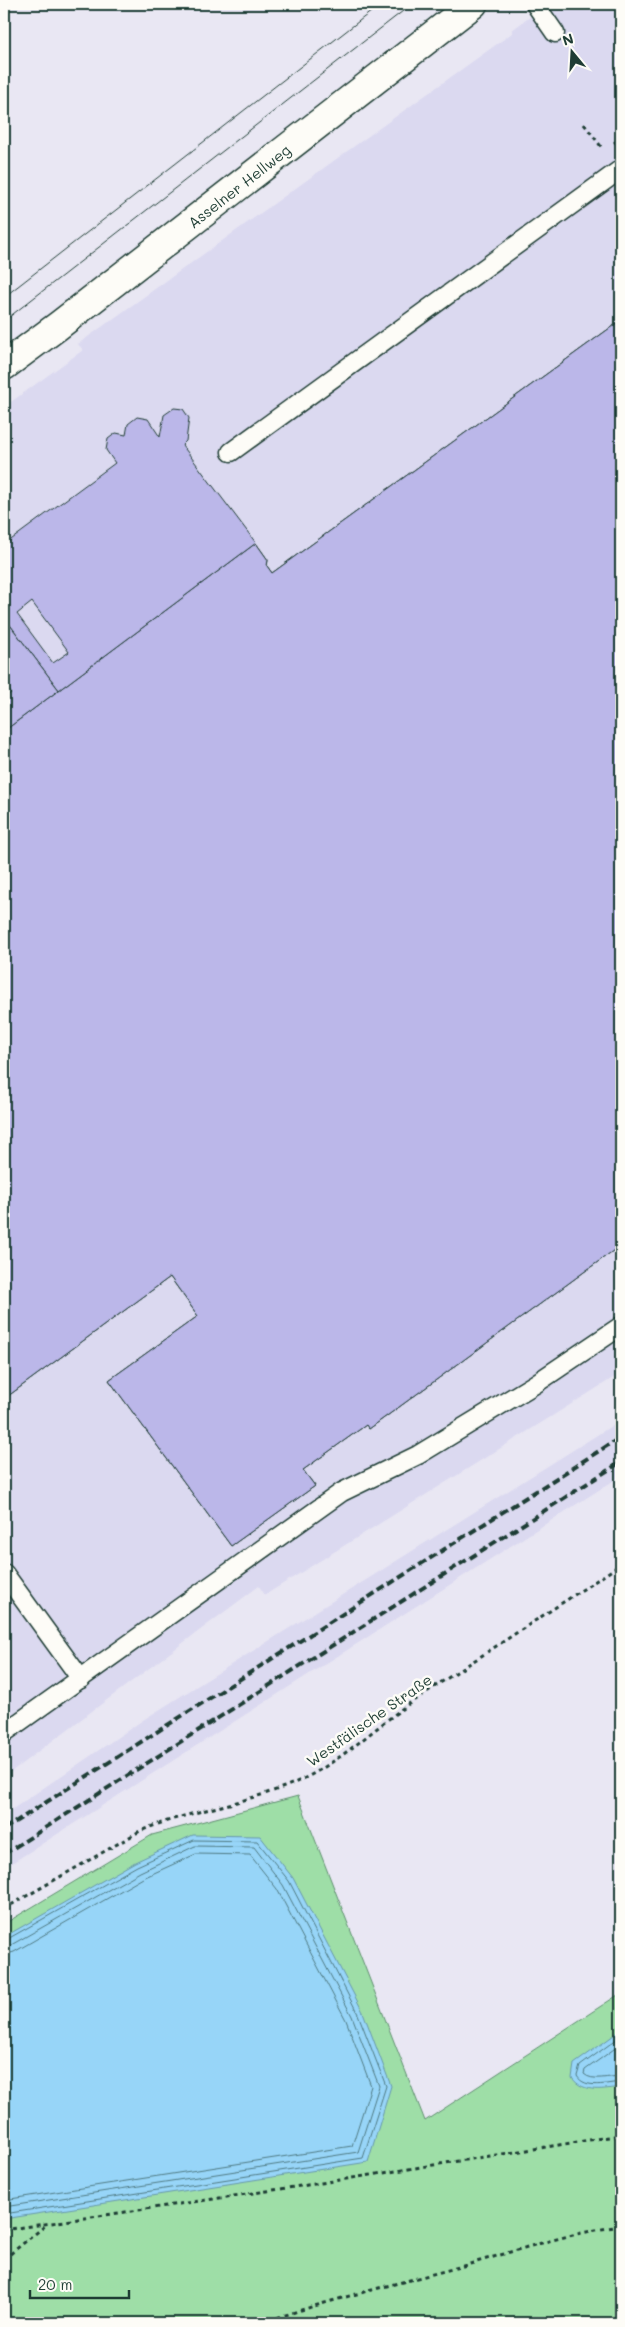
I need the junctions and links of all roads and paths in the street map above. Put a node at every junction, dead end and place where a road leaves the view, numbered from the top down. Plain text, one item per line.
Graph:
1 (473, 4) edge
2 (535, 4) edge
3 (555, 33) dead end
4 (584, 124) dead end
5 (608, 148) dead end
6 (621, 169) edge
7 (4, 366) edge
8 (231, 452) dead end
9 (621, 1326) edge
10 (621, 1564) edge
11 (4, 1573) edge
12 (80, 1679) junction
13 (4, 1733) edge
14 (4, 1909) edge
15 (621, 2135) edge
16 (48, 2223) junction
17 (621, 2226) edge
18 (4, 2230) edge
19 (4, 2258) edge
20 (262, 2323) edge

1 - 7 main road, Asselner Hellweg
2 - 3 lane
4 - 5 path
6 - 8 lane
9 - 12 lane
10 - 14 path, Westfälische Straße
11 - 12 lane
12 - 13 lane
15 - 16 path
16 - 18 path
16 - 19 path
17 - 20 path

